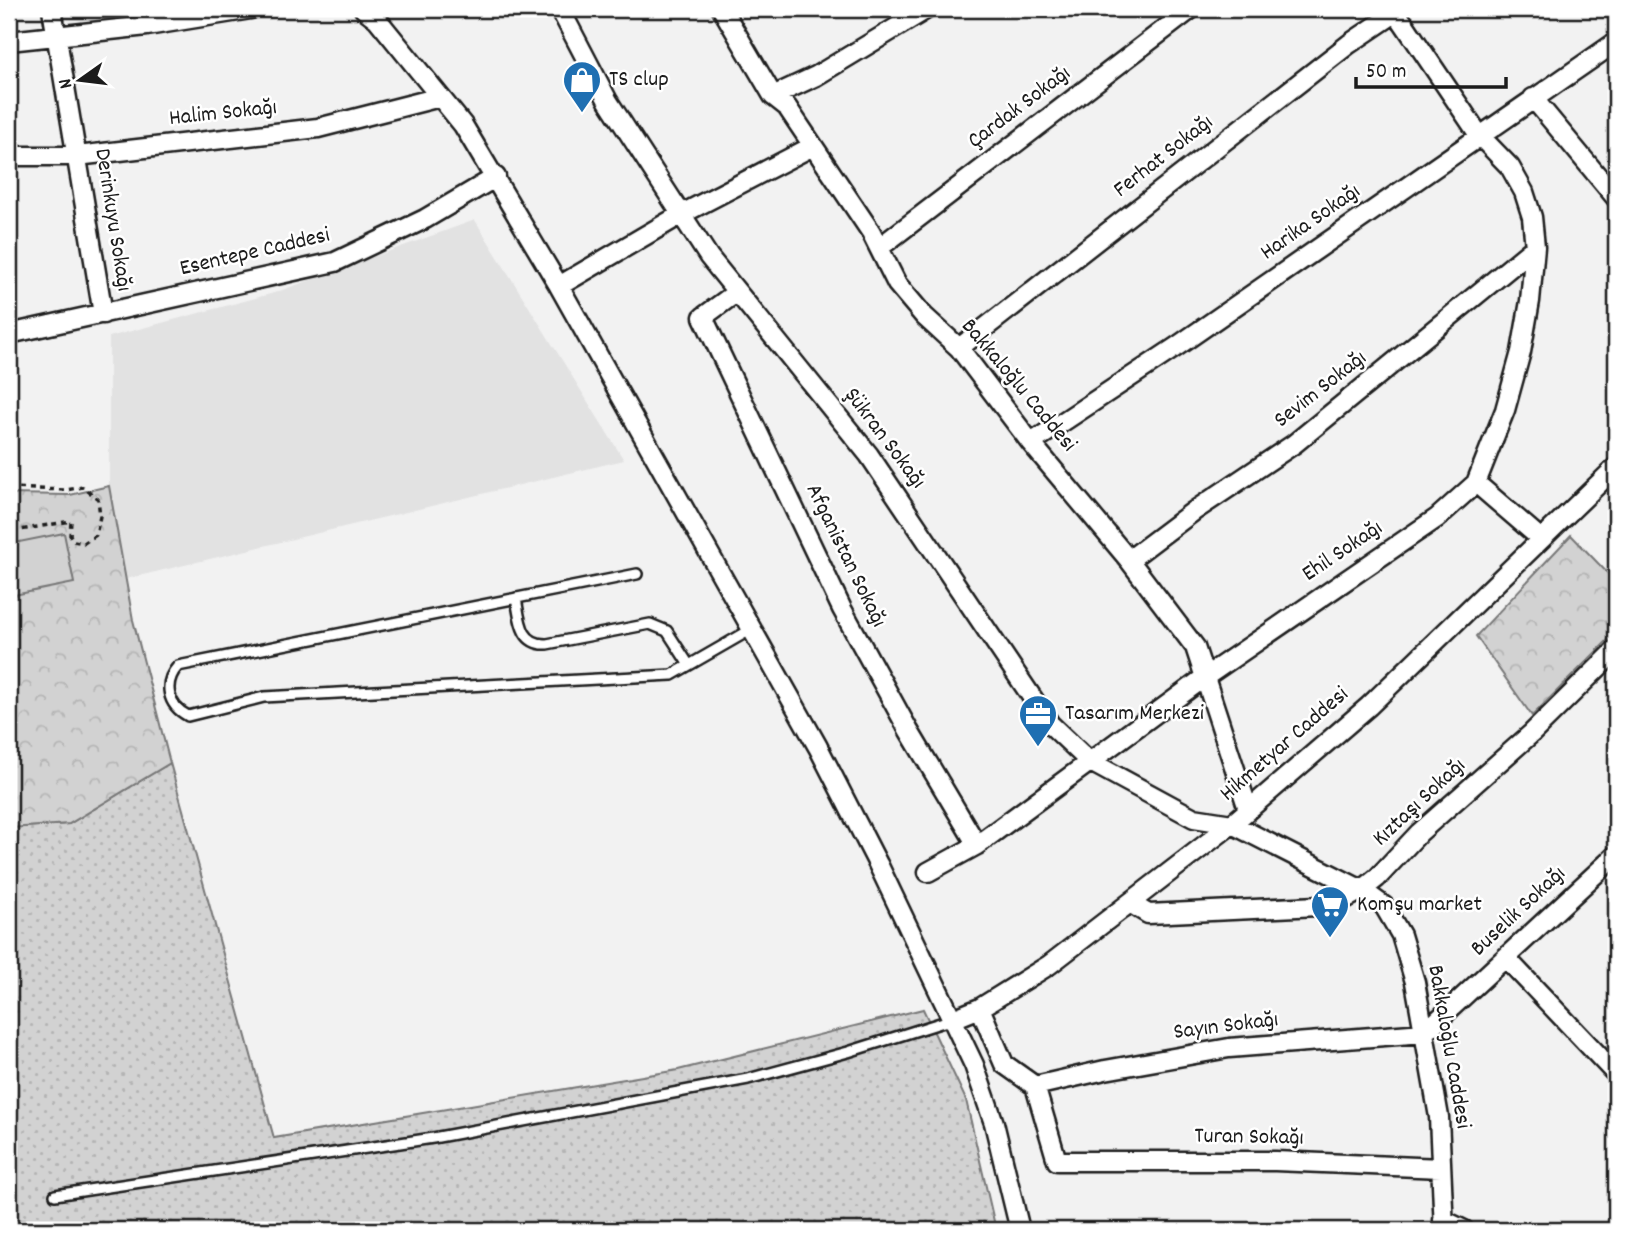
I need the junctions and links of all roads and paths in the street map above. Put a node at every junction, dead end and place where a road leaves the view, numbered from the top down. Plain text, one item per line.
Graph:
1 (52, 9) edge
2 (251, 9) edge
3 (364, 9) edge
4 (560, 9) edge
5 (722, 9) edge
6 (927, 9) edge
7 (1191, 9) edge
8 (1397, 10) edge
9 (146, 17) edge
10 (57, 34) junction
11 (9, 41) edge
12 (1616, 42) edge
13 (773, 96) junction
14 (440, 97) junction
15 (1533, 97) junction
16 (1479, 135) junction
17 (813, 146) junction
18 (9, 156) edge
19 (77, 156) junction
20 (496, 177) junction
21 (1616, 198) edge
22 (682, 214) junction
23 (880, 247) junction
24 (1535, 247) junction
25 (559, 286) junction
26 (737, 292) junction
27 (103, 314) junction
28 (9, 334) edge
29 (959, 348) junction
30 (1031, 443) junction
31 (1616, 467) edge
32 (1476, 483) junction
33 (9, 488) edge
34 (9, 532) edge
35 (1541, 539) junction
36 (1129, 559) junction
37 (637, 574) dead end
38 (516, 598) junction
39 (752, 629) junction
40 (1616, 650) edge
41 (689, 665) junction
42 (1205, 677) junction
43 (1089, 761) junction
44 (1248, 809) junction
45 (1232, 824) junction
46 (977, 845) junction
47 (1615, 859) edge
48 (928, 872) dead end
49 (1362, 890) junction
50 (1130, 903) junction
51 (1506, 958) junction
52 (980, 1008) junction
53 (953, 1019) junction
54 (1424, 1033) junction
55 (1616, 1074) edge
56 (1035, 1086) junction
57 (1441, 1168) junction
58 (55, 1195) dead end
59 (1444, 1225) edge
60 (1020, 1230) edge
61 (1464, 1230) edge

1 - 10 street, Derinkuyu Sokağı
2 - 9 street
3 - 14 street
4 - 22 street, Şükran Sokağı
5 - 13 street, Bakkaloğlu Caddesi
6 - 13 street
7 - 23 street, Çardak Sokağı
8 - 16 street, Ehil Sokağı
8 - 29 street, Ferhat Sokağı
9 - 10 street
10 - 11 street
10 - 19 street, Derinkuyu Sokağı
12 - 15 street, Harika Sokağı
13 - 17 street, Bakkaloğlu Caddesi
14 - 19 street, Halim Sokağı
14 - 20 street
15 - 16 street, Harika Sokağı
15 - 21 street
16 - 24 street, Ehil Sokağı
16 - 30 street, Harika Sokağı
17 - 22 street
17 - 23 street, Bakkaloğlu Caddesi
18 - 19 street, Halim Sokağı
19 - 27 street, Derinkuyu Sokağı
20 - 25 street
20 - 27 street, Esentepe Caddesi
22 - 25 street
22 - 26 street, Şükran Sokağı
23 - 29 street, Bakkaloğlu Caddesi
24 - 32 street, Ehil Sokağı
24 - 36 street, Sevim Sokağı
25 - 39 street
26 - 43 street, Şükran Sokağı
26 - 46 street, Afganistan Sokağı
27 - 28 street, Esentepe Caddesi
29 - 30 street, Bakkaloğlu Caddesi
30 - 36 street, Bakkaloğlu Caddesi
31 - 35 street, Hikmetyar Caddesi
32 - 35 street
32 - 42 street, Ehil Sokağı
33 - 34 path
35 - 44 street, Hikmetyar Caddesi
36 - 42 street, Bakkaloğlu Caddesi
37 - 38 lane
38 - 41 lane
38 - 41 lane
39 - 41 lane
39 - 53 street
40 - 49 street, Kıztaşı Sokağı
42 - 43 street, Ehil Sokağı
42 - 44 street, Bakkaloğlu Caddesi
43 - 45 street, Şükran Sokağı
43 - 46 street, Ehil Sokağı
44 - 45 street, Hikmetyar Caddesi
45 - 49 street
45 - 50 street, Hikmetyar Caddesi
46 - 48 street, Ehil Sokağı
47 - 51 street, Buselik Sokağı
49 - 50 street
49 - 54 street, Bakkaloğlu Caddesi
50 - 52 street, Hikmetyar Caddesi
51 - 54 street, Buselik Sokağı
51 - 55 street
52 - 53 street, Hikmetyar Caddesi
52 - 56 street
53 - 58 lane
53 - 60 street
54 - 56 street, Sayın Sokağı
54 - 57 street, Bakkaloğlu Caddesi
56 - 57 street, Turan Sokağı
57 - 59 street, Bakkaloğlu Caddesi
59 - 61 street

